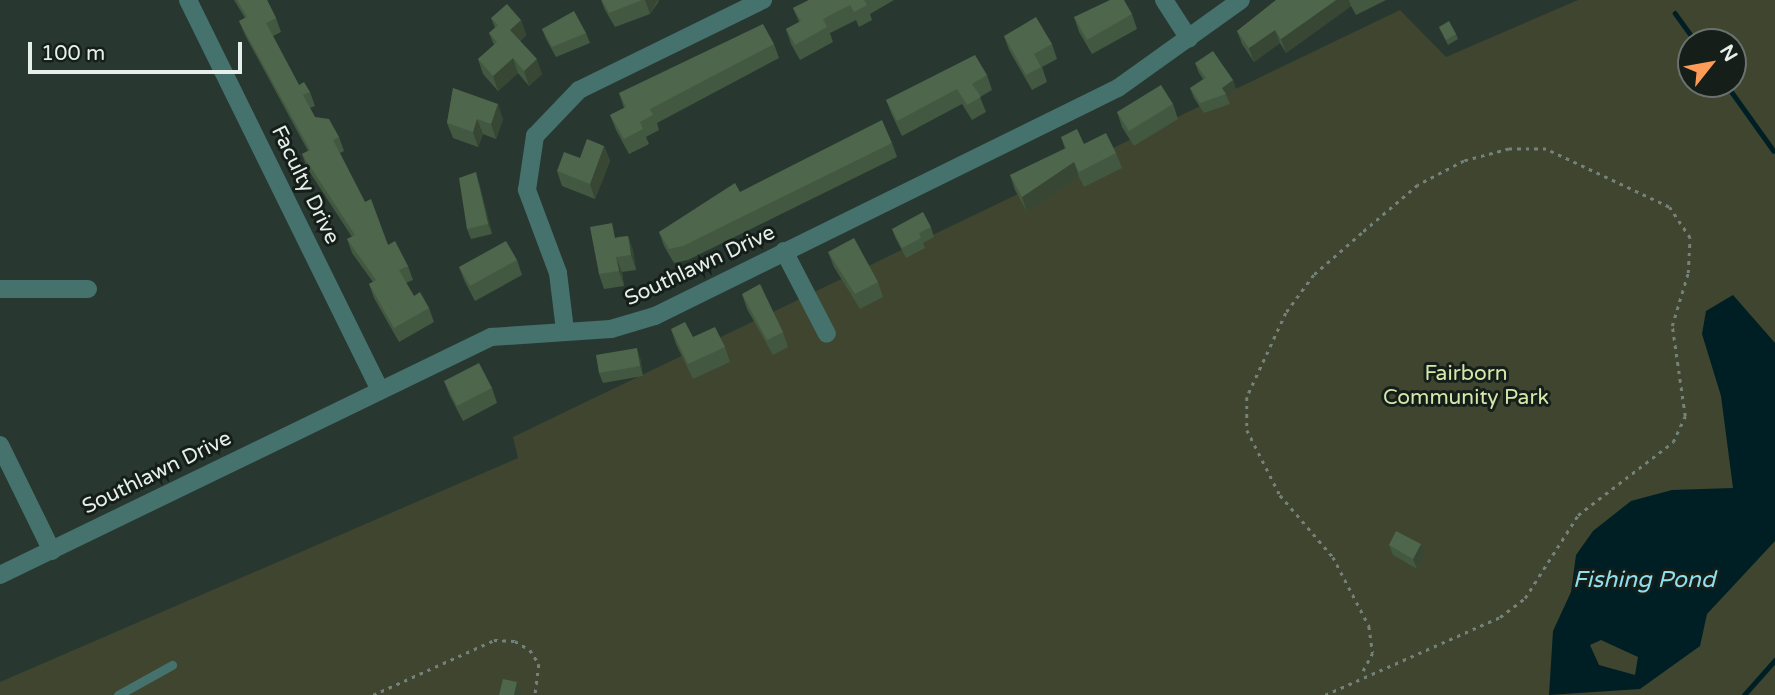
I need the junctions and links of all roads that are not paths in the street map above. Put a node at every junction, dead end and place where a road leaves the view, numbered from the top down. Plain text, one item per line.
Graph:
1 (188, 0) edge
2 (763, 0) edge
3 (1164, 0) edge
4 (1241, 0) edge
5 (1189, 39) junction
6 (784, 251) junction
7 (0, 289) edge
8 (89, 289) dead end
9 (565, 330) junction
10 (827, 334) dead end
11 (380, 390) junction
12 (0, 444) edge
13 (52, 551) junction
14 (0, 576) edge
15 (172, 665) dead end
16 (118, 695) edge

1 - 11 street, Faculty Drive
2 - 9 street
3 - 5 street
4 - 5 street, Southlawn Drive
5 - 6 street, Southlawn Drive
6 - 9 street, Southlawn Drive
6 - 10 street
7 - 8 street
9 - 11 street, Southlawn Drive
11 - 13 street, Southlawn Drive
12 - 13 street
13 - 14 street, Southlawn Drive
15 - 16 lane

